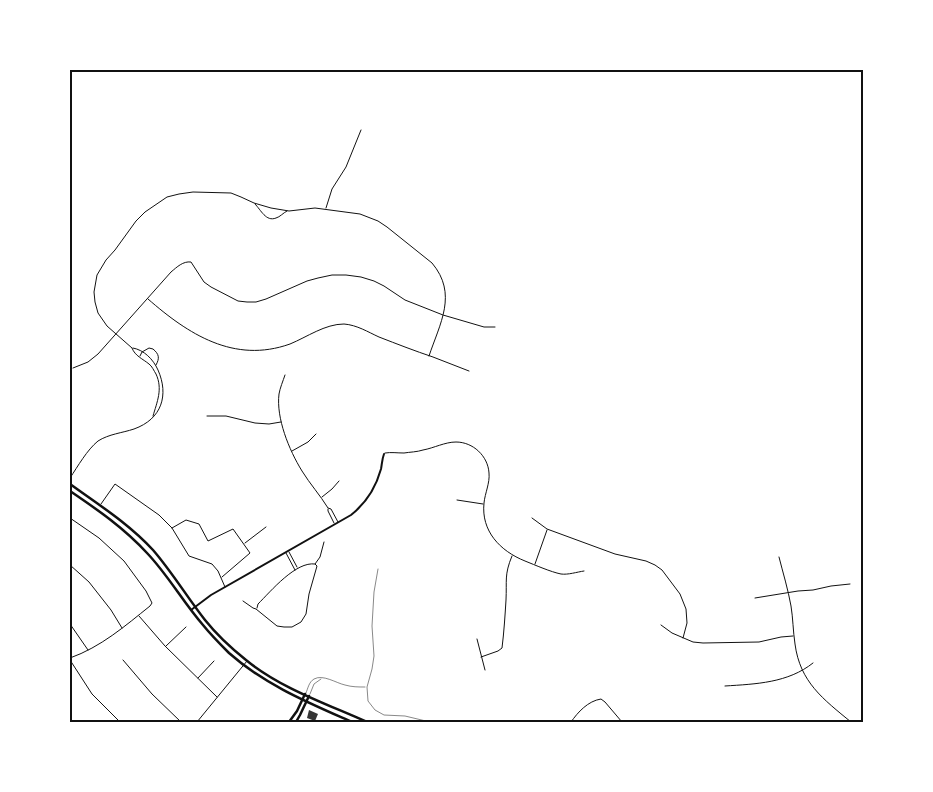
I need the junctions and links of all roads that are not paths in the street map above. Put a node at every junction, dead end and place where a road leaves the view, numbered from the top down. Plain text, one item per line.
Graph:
1 (361, 130) dead end
2 (254, 203) junction
3 (326, 209) junction
4 (288, 211) junction
5 (148, 299) junction
6 (443, 315) junction
7 (495, 327) dead end
8 (116, 334) junction
9 (132, 348) junction
10 (142, 352) junction
11 (428, 356) junction
12 (140, 357) junction
13 (156, 365) junction
14 (73, 368) dead end
15 (469, 371) dead end
16 (285, 376) dead end
17 (153, 416) junction
18 (207, 416) dead end
19 (281, 422) junction
20 (316, 434) dead end
21 (291, 452) junction
22 (384, 454) joint
23 (70, 478) edge
24 (339, 480) dead end
25 (70, 484) edge
26 (70, 491) edge
27 (321, 497) junction
28 (457, 500) dead end
29 (484, 504) junction
30 (100, 505) junction
31 (328, 508) junction
32 (97, 509) junction
33 (70, 518) edge
34 (532, 518) dead end
35 (339, 523) junction
36 (335, 525) junction
37 (266, 527) dead end
38 (172, 528) junction
39 (548, 529) junction
40 (324, 542) dead end
41 (244, 544) junction
42 (287, 553) junction
43 (512, 556) junction
44 (779, 557) dead end
45 (315, 564) junction
46 (535, 565) junction
47 (70, 566) edge
48 (298, 568) junction
49 (378, 569) dead end
50 (295, 570) junction
51 (584, 571) dead end
52 (221, 578) junction
53 (850, 584) dead end
54 (225, 588) junction
55 (788, 592) junction
56 (755, 598) dead end
57 (243, 601) dead end
58 (195, 606) junction
59 (256, 609) junction
60 (190, 610) junction
61 (139, 615) junction
62 (70, 624) edge
63 (661, 625) dead end
64 (186, 627) dead end
65 (122, 628) junction
66 (794, 636) junction
67 (683, 638) junction
68 (477, 639) dead end
69 (165, 646) junction
70 (88, 651) junction
71 (481, 657) junction
72 (70, 659) edge
73 (123, 660) dead end
74 (214, 661) dead end
75 (247, 661) junction
76 (813, 663) dead end
77 (244, 665) junction
78 (485, 670) dead end
79 (802, 670) junction
80 (197, 678) junction
81 (323, 678) junction
82 (725, 686) dead end
83 (367, 687) junction
84 (305, 694) junction
85 (309, 696) junction
86 (217, 697) junction
87 (302, 700) junction
88 (307, 702) junction
89 (848, 720) junction
90 (120, 722) edge
91 (182, 722) edge
92 (197, 722) edge
93 (290, 722) edge
94 (296, 722) edge
95 (352, 722) edge
96 (367, 722) edge
97 (430, 722) edge
98 (571, 722) edge
99 (622, 722) edge
100 (846, 722) edge
101 (851, 722) edge

1 - 3 street
2 - 4 street
2 - 4 street
2 - 8 street
3 - 4 street
3 - 6 street
5 - 6 street
5 - 8 street
5 - 11 street
6 - 7 street
6 - 11 street
8 - 9 street
8 - 14 street
9 - 10 street
9 - 12 street
10 - 12 street
10 - 13 street
10 - 13 street
11 - 15 street
12 - 17 street
13 - 17 street
16 - 19 street
17 - 23 street
18 - 19 street
19 - 21 street
20 - 21 street
21 - 27 street
22 - 29 street
22 - 35 street
24 - 27 street
25 - 30 main road
26 - 32 main road
27 - 31 street
28 - 29 street
29 - 43 street
30 - 32 lane
30 - 38 street
30 - 58 main road
31 - 35 street
31 - 36 street
32 - 60 main road
33 - 61 street
34 - 39 street
35 - 36 street
36 - 42 street
37 - 41 street
38 - 41 street
38 - 52 street
39 - 46 street
39 - 67 street
40 - 45 street
41 - 52 street
42 - 48 street
42 - 50 street
42 - 54 street
43 - 46 street
43 - 71 street
44 - 55 street
45 - 48 street
45 - 59 street
46 - 51 street
47 - 65 street
48 - 50 street
49 - 83 lane
50 - 59 street
52 - 54 street
53 - 55 street
54 - 58 street
55 - 56 street
55 - 66 street
57 - 59 street
58 - 60 street
58 - 75 main road
60 - 77 main road
61 - 65 street
61 - 69 street
62 - 70 street
63 - 67 street
64 - 69 street
65 - 70 street
66 - 67 street
66 - 79 street
68 - 71 street
69 - 80 street
70 - 72 street
71 - 78 street
72 - 90 street
73 - 91 street
74 - 80 street
75 - 77 street
75 - 84 main road
76 - 79 street
77 - 86 street
77 - 87 main road
79 - 82 street
79 - 89 street
80 - 86 street
81 - 83 lane
81 - 84 lane
81 - 85 lane
83 - 97 lane
84 - 85 main road
84 - 87 main road
85 - 88 main road
85 - 96 main road
86 - 92 street
87 - 88 main road
87 - 93 main road
88 - 94 main road
88 - 95 main road
89 - 100 street
89 - 101 street
98 - 99 street

